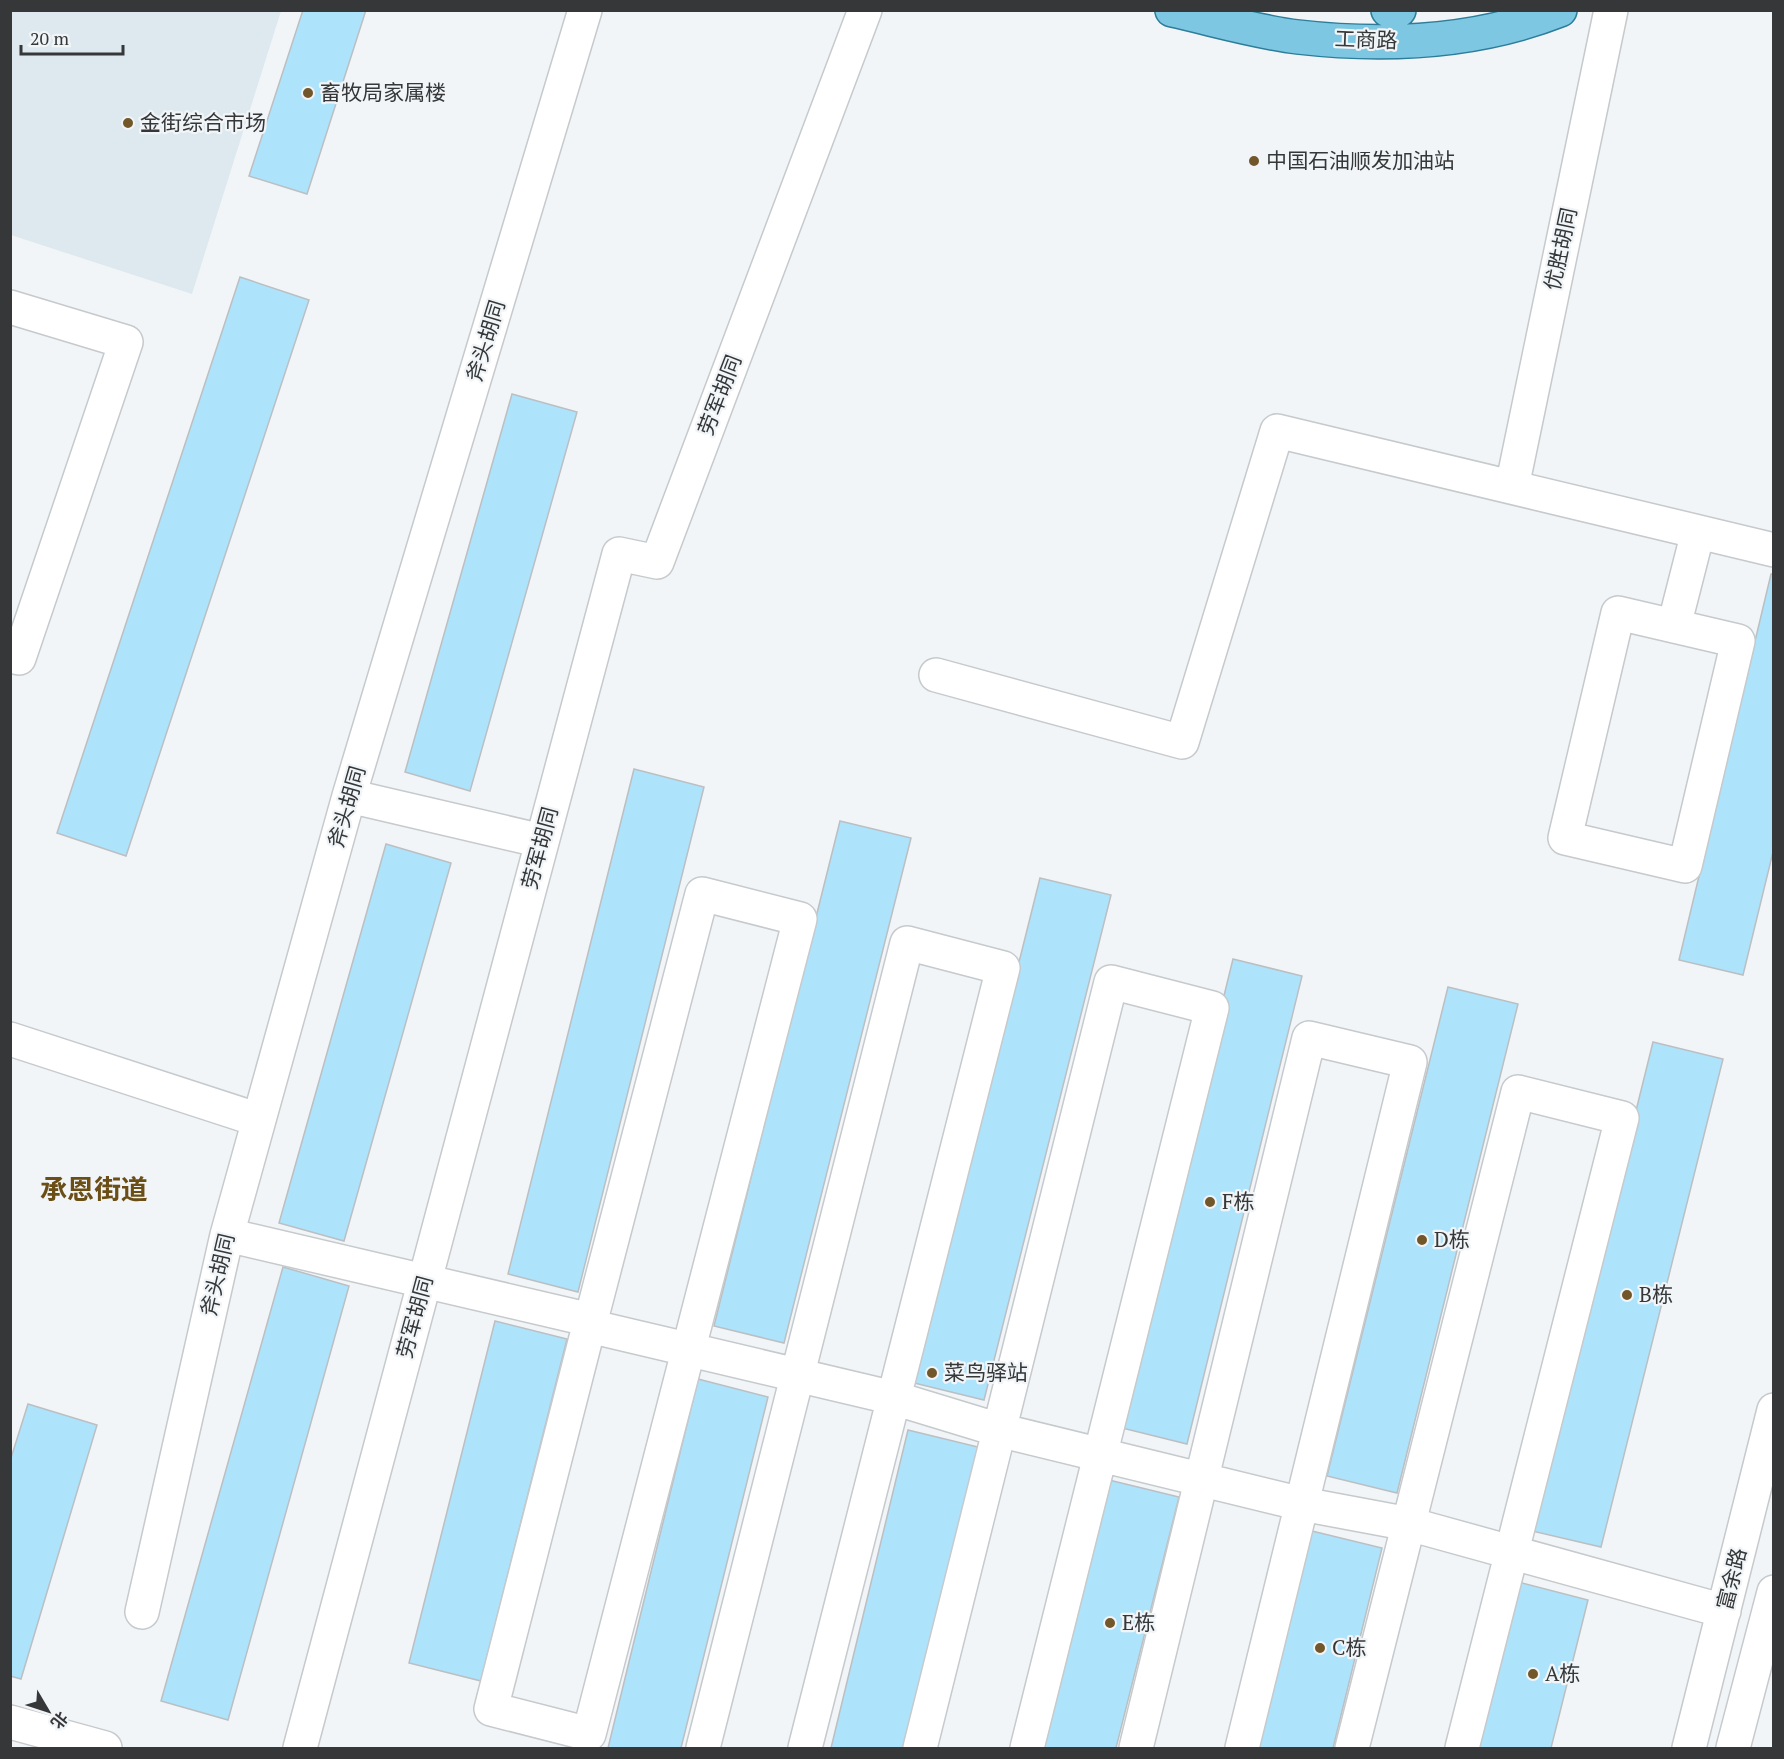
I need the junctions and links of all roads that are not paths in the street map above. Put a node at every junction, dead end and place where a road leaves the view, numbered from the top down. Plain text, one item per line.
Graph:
1 (585, 10) edge
2 (865, 10) edge
3 (1172, 10) edge
4 (1388, 10) edge
5 (1399, 10) edge
6 (1560, 10) edge
7 (1611, 10) edge
8 (10, 307) edge
9 (1512, 487) junction
10 (1698, 532) junction
11 (1773, 550) edge
12 (1674, 626) junction
13 (10, 656) edge
14 (936, 675) dead end
15 (349, 796) junction
16 (542, 841) junction
17 (10, 1039) edge
18 (259, 1120) junction
19 (227, 1235) junction
20 (425, 1280) junction
21 (590, 1323) junction
22 (689, 1350) junction
23 (797, 1377) junction
24 (894, 1398) junction
25 (1773, 1410) edge
26 (999, 1430) junction
27 (1101, 1454) junction
28 (1202, 1478) junction
29 (1302, 1504) junction
30 (1409, 1524) junction
31 (1511, 1554) junction
32 (1773, 1592) edge
33 (1724, 1611) junction
34 (142, 1612) dead end
35 (10, 1722) edge
36 (91, 1747) edge
37 (300, 1749) edge
38 (703, 1749) edge
39 (805, 1749) edge
40 (920, 1749) edge
41 (1027, 1749) edge
42 (1136, 1749) edge
43 (1242, 1749) edge
44 (1352, 1749) edge
45 (1462, 1749) edge
46 (1689, 1749) edge
47 (1732, 1749) edge

1 - 15 street, 斧头胡同
2 - 16 street, 劳军胡同
3 - 6 main road, 工商路
4 - 5 main road, 工商路
7 - 9 street, 优胜胡同
8 - 13 street
9 - 10 street
9 - 14 street
10 - 11 street
10 - 12 street
12 - 12 street
15 - 16 street
15 - 18 street, 斧头胡同
16 - 20 street, 劳军胡同
17 - 18 street
18 - 19 street, 斧头胡同
19 - 20 street
19 - 34 street, 斧头胡同
20 - 21 street
20 - 37 street, 劳军胡同
21 - 22 street
21 - 22 street
21 - 22 street
22 - 23 street
23 - 24 street
23 - 24 street
23 - 38 street
24 - 26 street
24 - 39 street
25 - 33 street, 富余路
26 - 27 street
26 - 27 street
26 - 40 street
27 - 28 street
27 - 41 street
28 - 29 street
28 - 29 street
28 - 42 street
29 - 30 street
29 - 43 street
30 - 31 street
30 - 31 street
30 - 44 street
31 - 33 street
31 - 45 street
32 - 47 street, 富余路
33 - 46 street, 富余路
35 - 36 street

